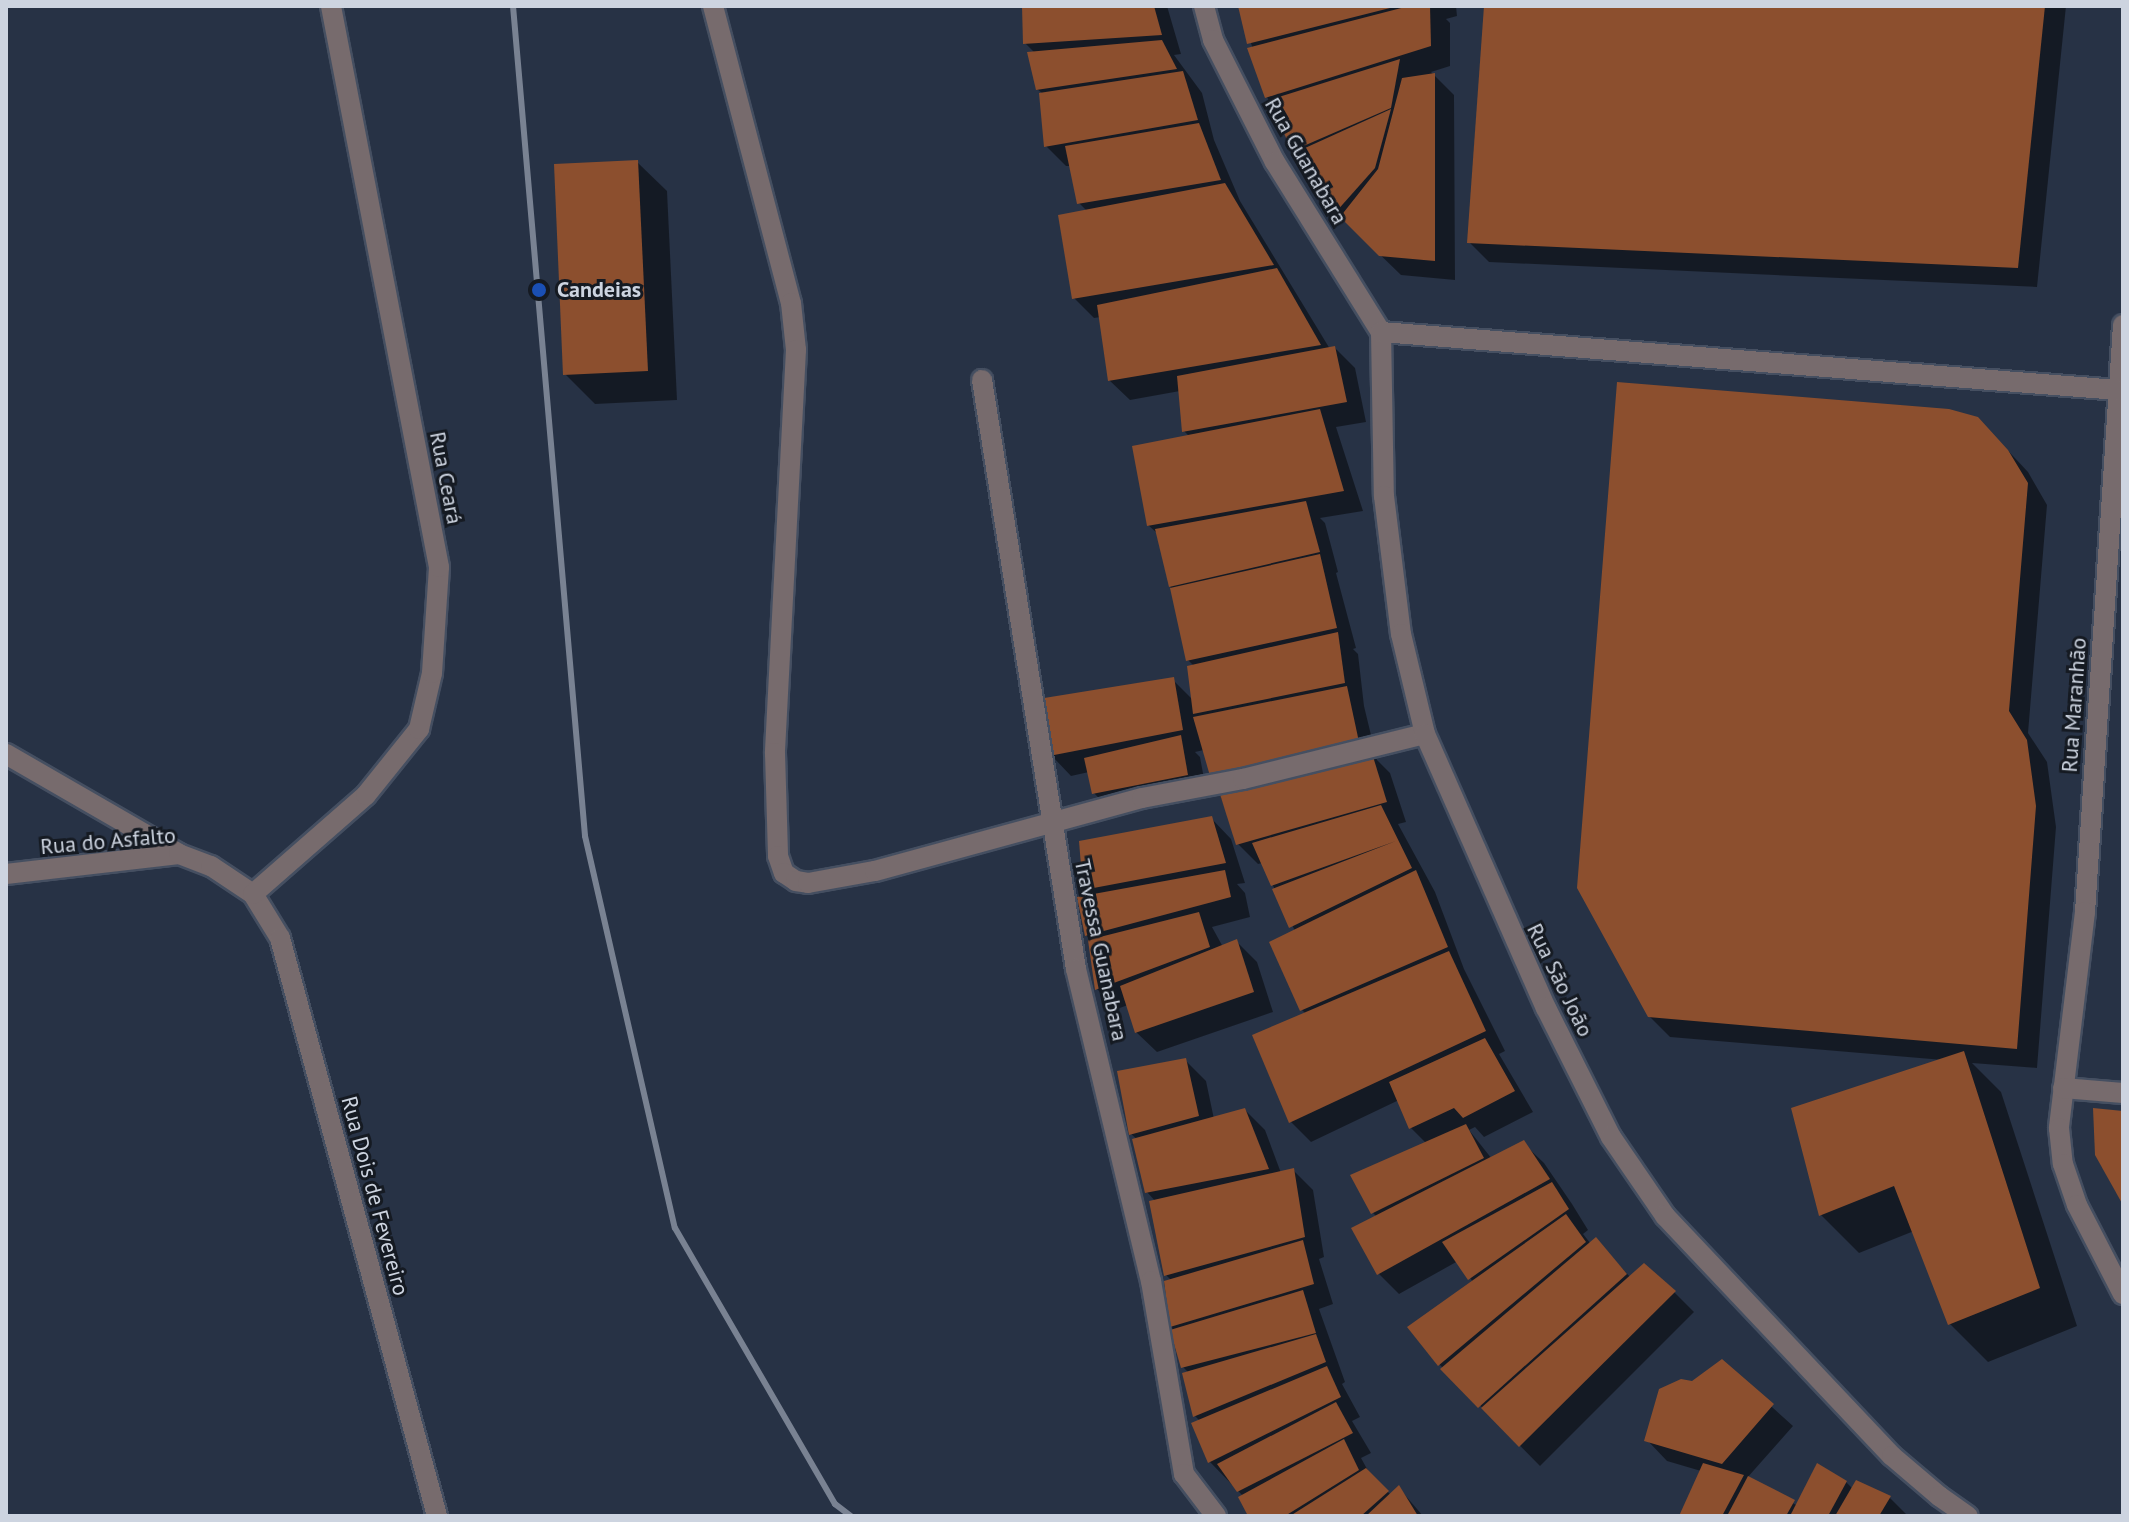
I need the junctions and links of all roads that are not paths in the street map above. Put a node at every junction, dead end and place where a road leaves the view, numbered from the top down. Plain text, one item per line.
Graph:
1 (331, 6) edge
2 (713, 6) edge
3 (1204, 6) edge
4 (2123, 325) edge
5 (1381, 332) junction
6 (982, 380) dead end
7 (2118, 390) junction
8 (1425, 734) junction
9 (6, 754) edge
10 (1051, 821) junction
11 (179, 854) junction
12 (6, 874) edge
13 (253, 894) junction
14 (2063, 1088) junction
15 (2123, 1093) edge
16 (2123, 1294) edge
17 (437, 1516) edge
18 (1216, 1516) edge
19 (1968, 1516) edge

1 - 13 street, Rua Ceará
2 - 10 street
3 - 5 street, Rua Guanabara
4 - 7 street, Rua Maranhão
5 - 7 street
5 - 8 street, Rua São João
6 - 10 street, Travessa Guanabara
7 - 14 street, Rua Maranhão
8 - 10 street
8 - 19 street, Rua São João
9 - 11 street
10 - 18 street, Travessa Guanabara
11 - 12 street, Rua do Asfalto
11 - 13 street, Rua do Asfalto
13 - 17 street, Rua Dois de Fevereiro
14 - 15 street
14 - 16 street, Rua Maranhão

